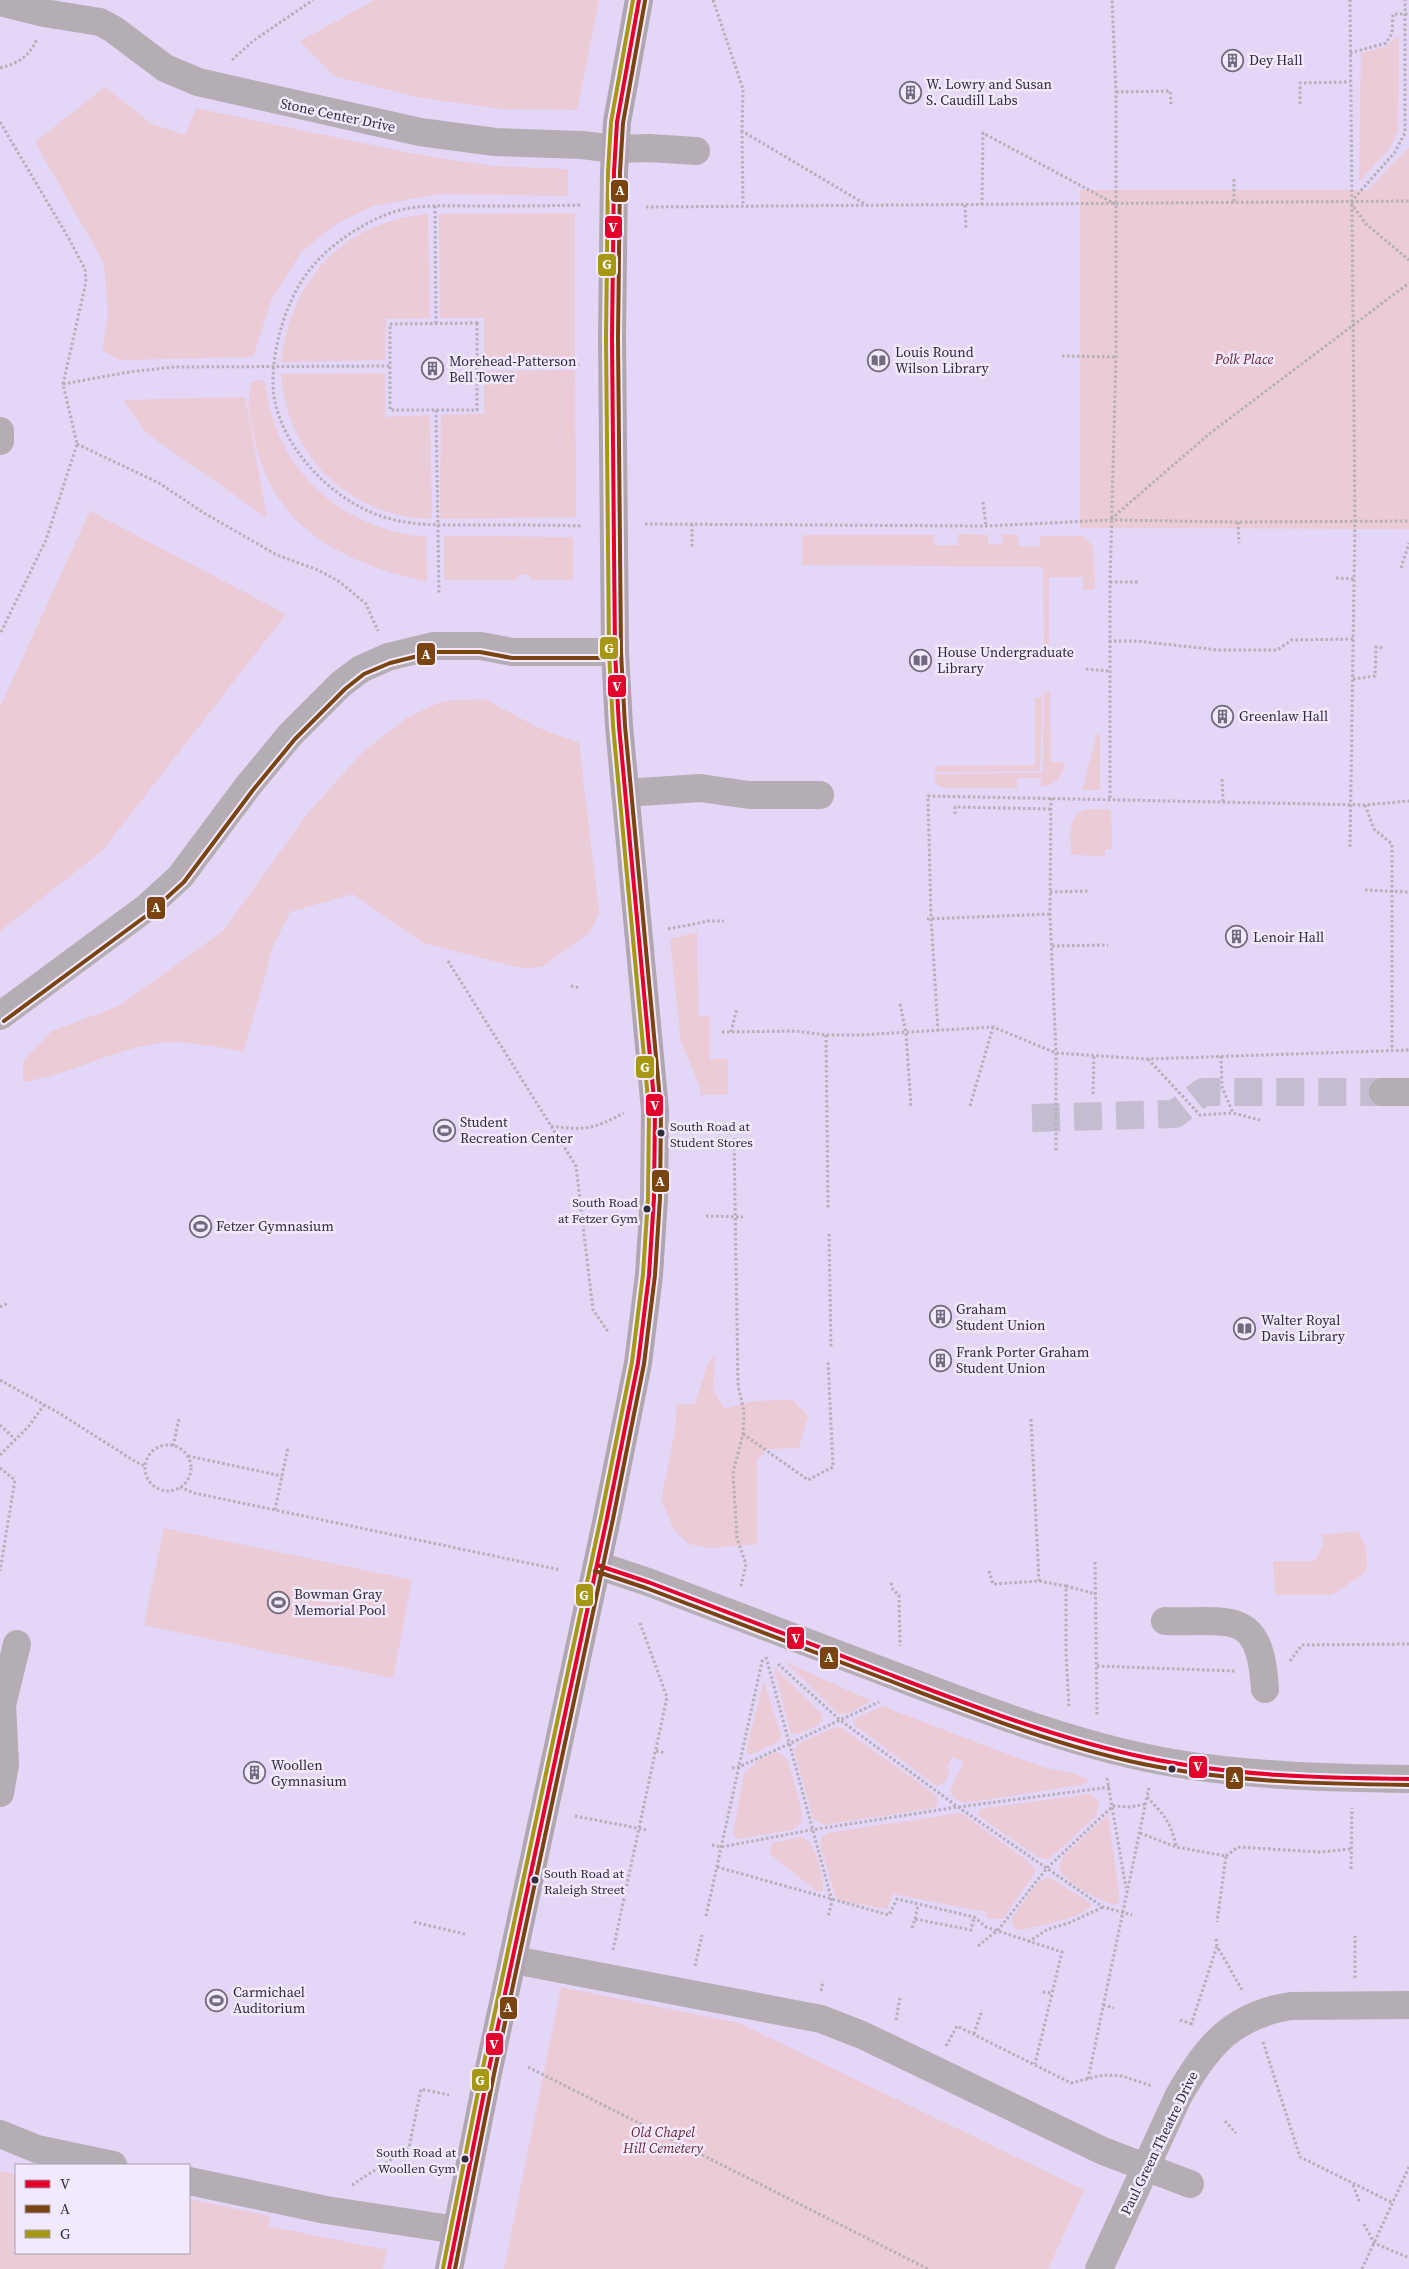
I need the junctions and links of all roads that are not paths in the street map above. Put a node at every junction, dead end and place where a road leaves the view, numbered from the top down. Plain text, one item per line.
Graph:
1 (640, 0) edge
2 (0, 2) edge
3 (615, 149) junction
4 (696, 150) dead end
5 (0, 431) edge
6 (0, 441) edge
7 (615, 652) junction
8 (625, 793) junction
9 (820, 795) dead end
10 (0, 1016) edge
11 (597, 1565) junction
12 (1165, 1621) dead end
13 (17, 1644) dead end
14 (1265, 1689) dead end
15 (1409, 1780) edge
16 (0, 1793) edge
17 (514, 1960) junction
18 (1409, 2005) edge
19 (0, 2134) edge
20 (108, 2164) edge
21 (1145, 2167) junction
22 (190, 2181) edge
23 (1190, 2184) dead end
24 (457, 2230) junction
25 (449, 2269) edge
26 (1099, 2269) edge

1 - 3 main road
2 - 3 street, Stone Center Drive
3 - 4 street, Stone Center Drive
3 - 7 main road
5 - 6 street
7 - 8 main road
7 - 10 street
8 - 9 street
8 - 11 main road
11 - 15 street
11 - 17 main road
12 - 14 street
13 - 16 street
17 - 21 street
17 - 24 main road
18 - 21 street, Paul Green Theatre Drive
19 - 20 street
21 - 23 street
21 - 26 street, Paul Green Theatre Drive
22 - 24 street
24 - 25 main road

